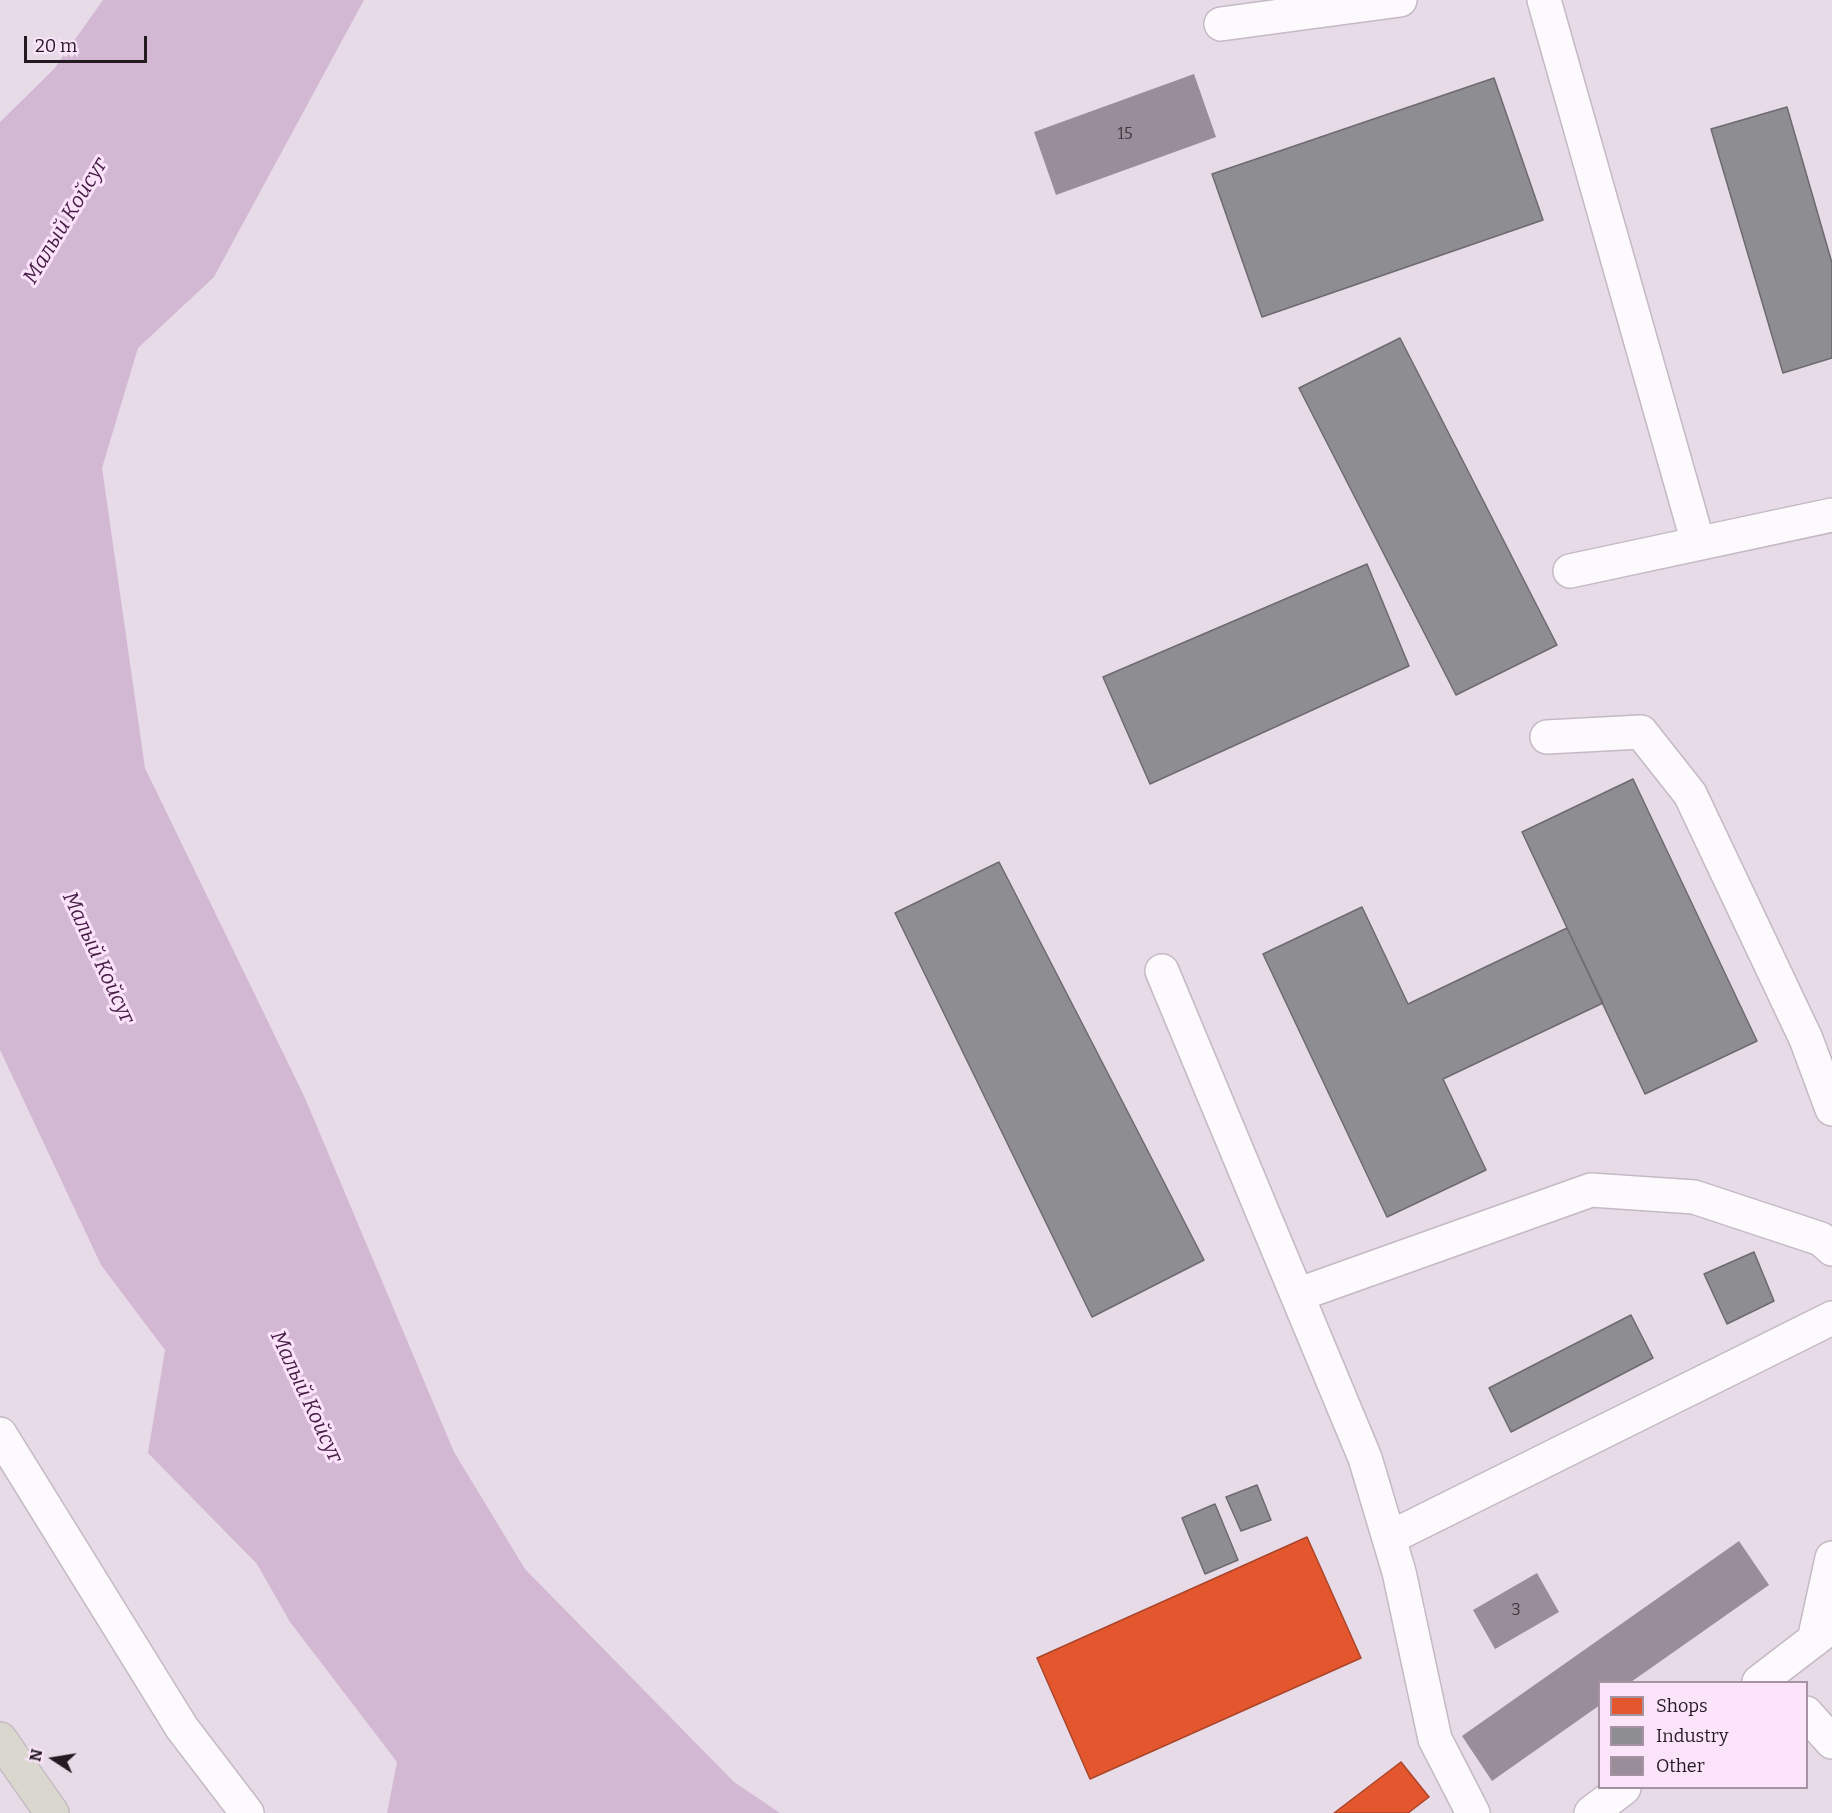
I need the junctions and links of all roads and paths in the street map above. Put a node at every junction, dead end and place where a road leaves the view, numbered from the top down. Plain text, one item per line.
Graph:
1 (1400, 0) edge
2 (1544, 0) edge
3 (1221, 24) dead end
4 (1832, 516) edge
5 (1698, 543) junction
6 (1570, 571) dead end
7 (1547, 737) dead end
8 (1162, 971) dead end
9 (1832, 1109) edge
10 (1832, 1249) edge
11 (1297, 1295) junction
12 (1832, 1318) edge
13 (0, 1434) edge
14 (1389, 1538) junction
15 (1832, 1558) edge
16 (1823, 1633) edge
17 (1770, 1679) edge
18 (1808, 1715) edge
19 (0, 1739) edge
20 (1832, 1742) edge
21 (1623, 1789) edge
22 (52, 1813) edge
23 (247, 1813) edge
24 (1473, 1813) edge
25 (1591, 1813) edge

1 - 3 street
2 - 5 street
4 - 5 street
5 - 6 street
7 - 9 street
8 - 11 street
10 - 11 street
11 - 14 street
12 - 14 street
13 - 23 street
14 - 24 street
15 - 16 street
16 - 17 street
18 - 20 street
19 - 22 highway
21 - 25 street

